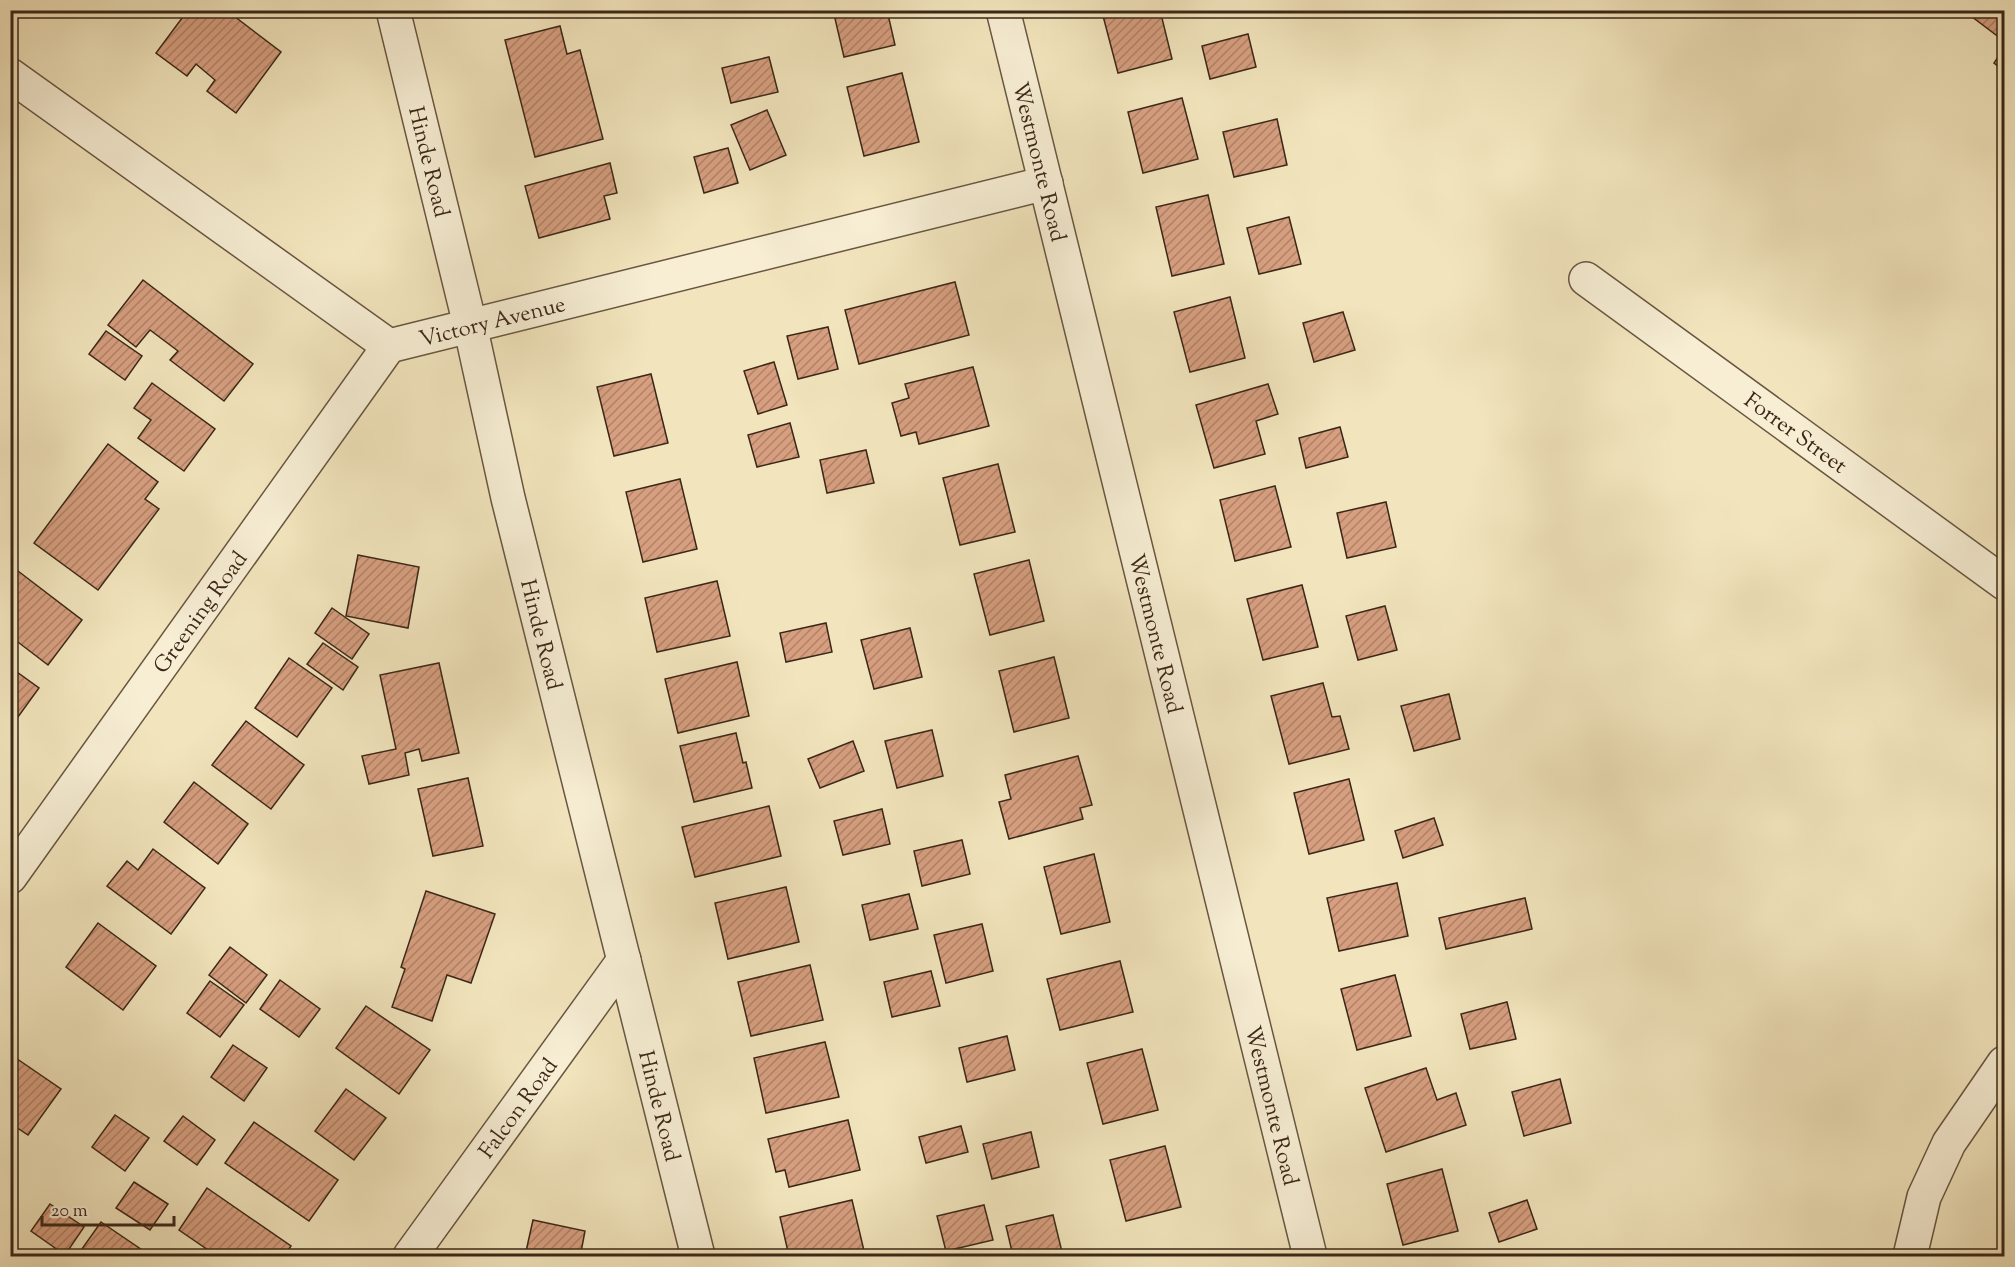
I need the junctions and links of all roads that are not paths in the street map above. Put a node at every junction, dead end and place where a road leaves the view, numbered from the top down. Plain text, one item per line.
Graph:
1 (393, 10) edge
2 (1003, 10) edge
3 (10, 75) edge
4 (1046, 183) junction
5 (1586, 279) dead end
6 (470, 326) junction
7 (389, 346) junction
8 (2004, 583) edge
9 (10, 877) edge
10 (624, 960) junction
11 (2004, 1064) edge
12 (1912, 1250) edge
13 (410, 1257) edge
14 (698, 1257) edge
15 (1310, 1257) edge

1 - 6 street, Hinde Road
2 - 4 street, Westmonte Road
3 - 7 street, Victory Avenue
4 - 6 street, Victory Avenue
4 - 15 street, Westmonte Road
5 - 8 street, Forrer Street
6 - 7 street, Victory Avenue
6 - 10 street, Hinde Road
7 - 9 street, Greening Road
10 - 13 street, Falcon Road
10 - 14 street, Hinde Road
11 - 12 street

